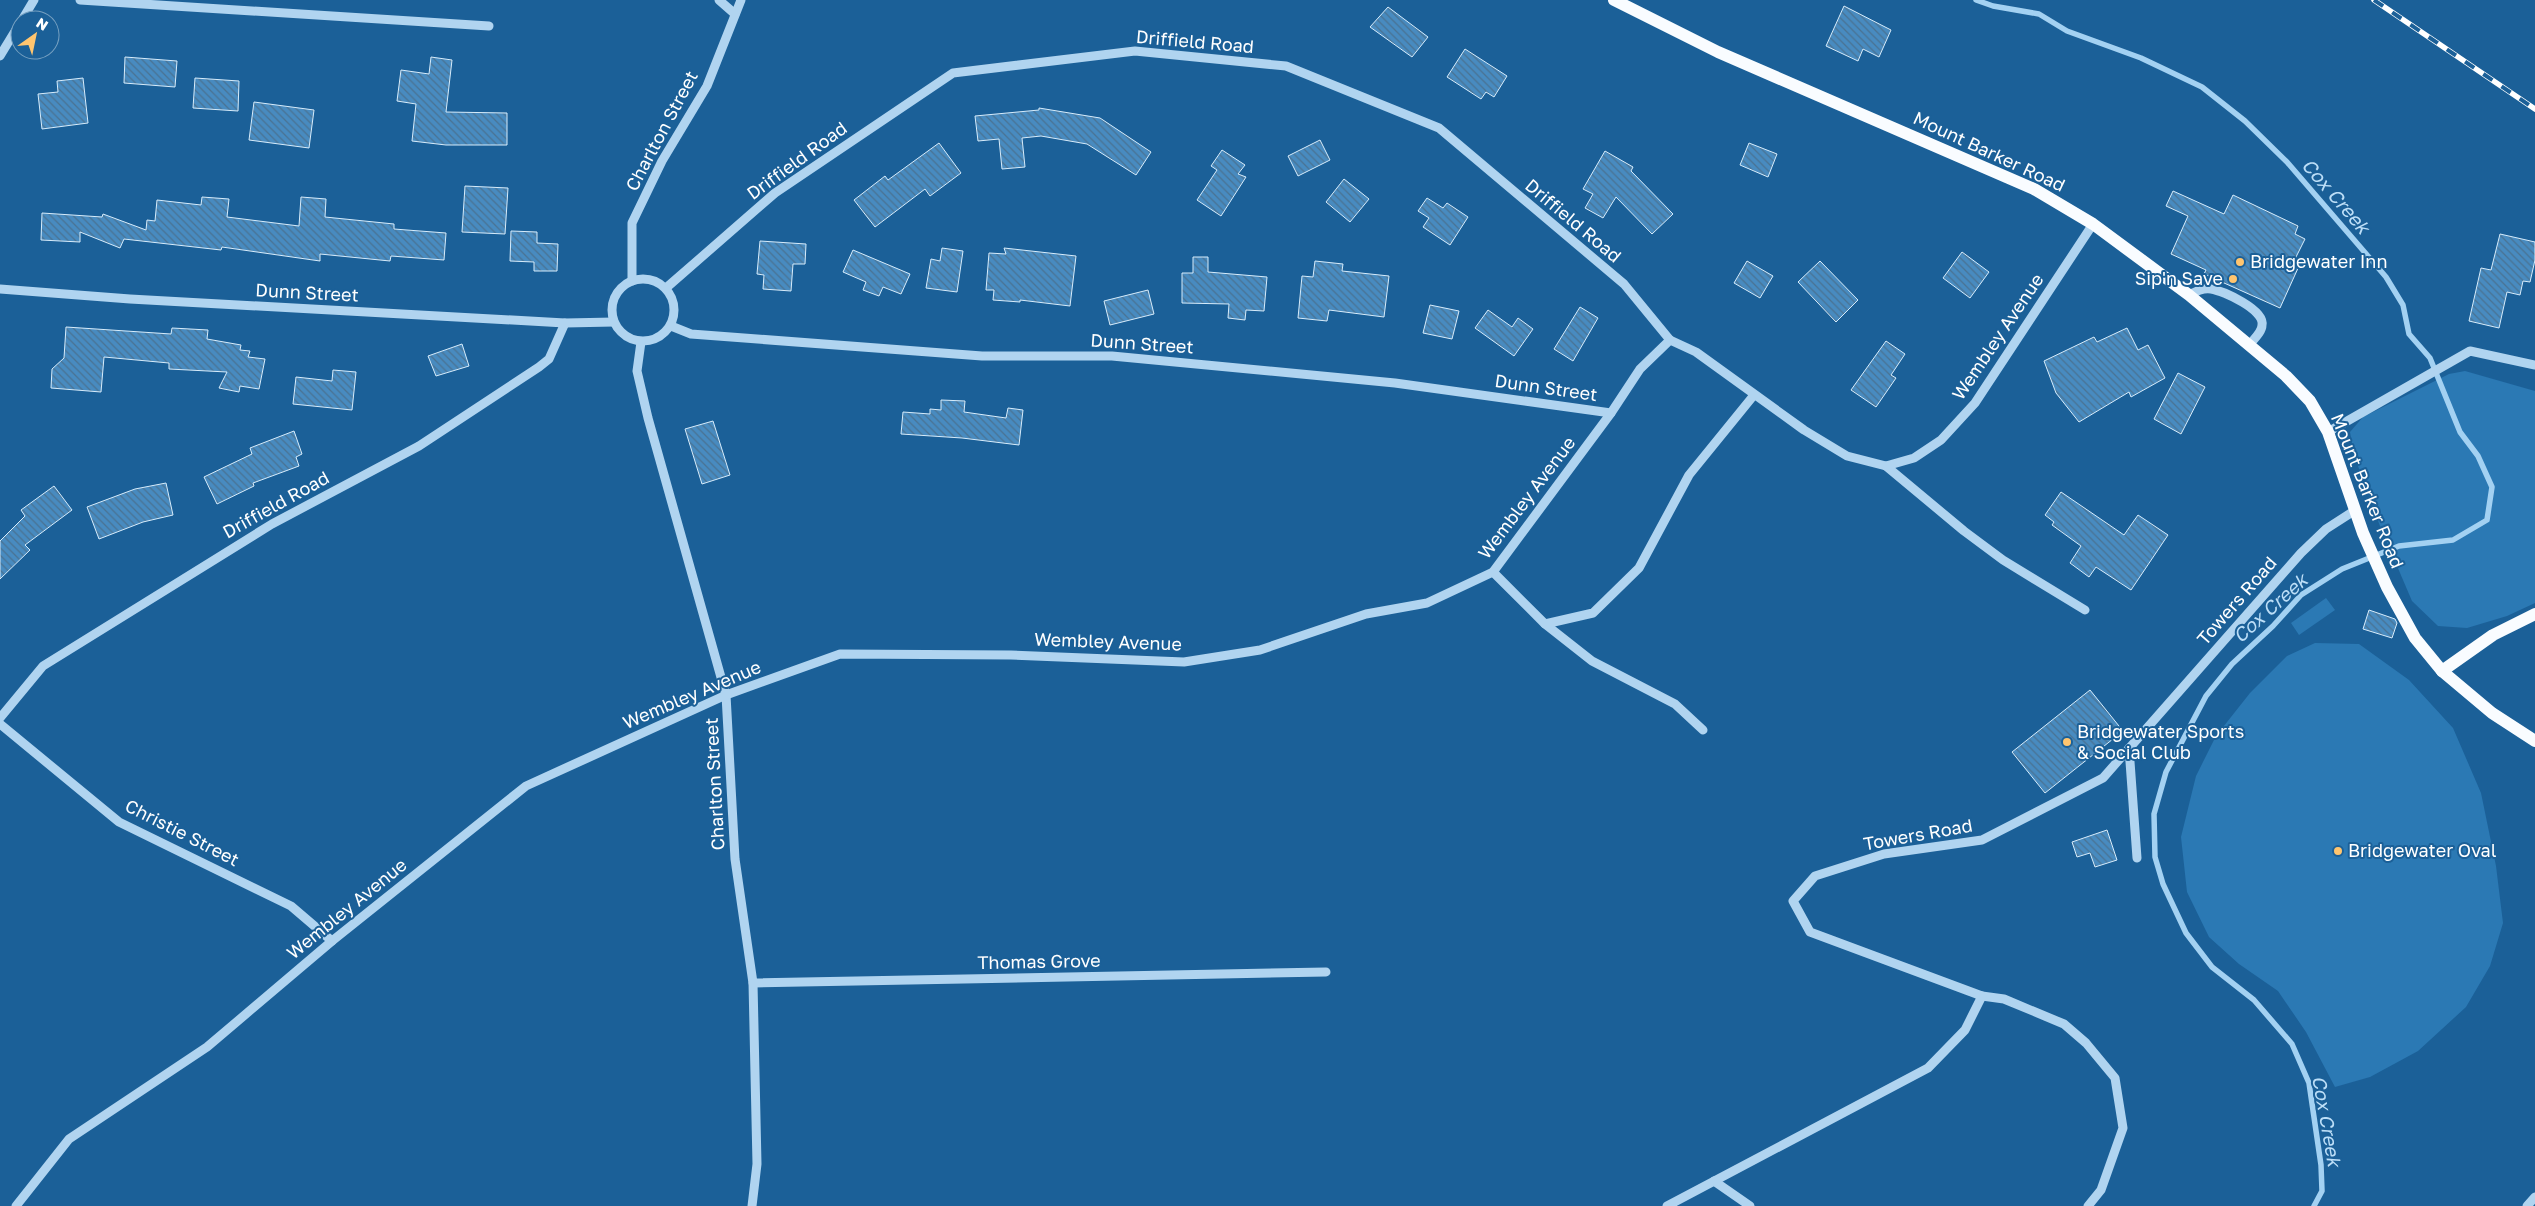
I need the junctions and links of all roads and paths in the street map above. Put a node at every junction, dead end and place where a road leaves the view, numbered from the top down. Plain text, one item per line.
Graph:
1 (80, 0) edge
2 (719, 0) edge
3 (740, 0) edge
4 (1614, 0) edge
5 (735, 14) junction
6 (489, 26) dead end
7 (10, 39) edge
8 (0, 56) edge
9 (2093, 224) junction
10 (632, 280) junction
11 (666, 288) junction
12 (0, 289) edge
13 (2189, 295) junction
14 (614, 322) junction
15 (565, 323) junction
16 (671, 326) junction
17 (1670, 340) junction
18 (641, 342) junction
19 (2250, 344) junction
20 (2535, 365) edge
21 (1754, 395) junction
22 (1611, 413) junction
23 (2328, 432) junction
24 (1886, 466) junction
25 (2354, 511) junction
26 (1493, 572) junction
27 (2086, 610) dead end
28 (2535, 614) edge
29 (1545, 624) junction
30 (2442, 671) junction
31 (726, 695) junction
32 (0, 718) edge
33 (0, 724) edge
34 (1703, 730) dead end
35 (2535, 741) edge
36 (2129, 748) junction
37 (2137, 858) dead end
38 (332, 941) junction
39 (1326, 972) dead end
40 (753, 984) junction
41 (1982, 996) junction
42 (1714, 1181) junction
43 (2535, 1196) edge
44 (16, 1206) edge
45 (752, 1206) edge
46 (1667, 1206) edge
47 (1750, 1206) edge
48 (2088, 1206) edge
49 (2527, 1206) edge

1 - 6 street
2 - 5 street
3 - 5 street, Charlton Street
4 - 9 main road, Mount Barker Road
5 - 10 street, Charlton Street
7 - 8 street
9 - 13 main road, Mount Barker Road
9 - 24 street, Wembley Avenue
10 - 11 street
10 - 14 street
11 - 16 street
11 - 17 street, Driffield Road
12 - 15 street, Dunn Street
13 - 19 main road, Mount Barker Road
13 - 19 street
14 - 15 street, Dunn Street
14 - 18 street
15 - 32 street, Driffield Road
16 - 18 street
16 - 22 street, Dunn Street
17 - 21 street
17 - 22 street, Wembley Avenue
18 - 31 street, Charlton Street
19 - 23 main road, Mount Barker Road
20 - 23 street
21 - 24 street
21 - 29 street
22 - 26 street, Wembley Avenue
23 - 25 main road, Mount Barker Road
24 - 27 street
25 - 30 main road, Mount Barker Road
25 - 36 street, Towers Road
26 - 29 street
26 - 31 street, Wembley Avenue
28 - 30 main road
29 - 34 street
30 - 35 main road, Mount Barker Road
31 - 38 street, Wembley Avenue
31 - 40 street, Charlton Street
33 - 38 street, Christie Street
36 - 37 street
36 - 41 street, Towers Road
38 - 44 street, Wembley Avenue
39 - 40 street, Thomas Grove
40 - 45 street, Charlton Street
41 - 42 street
41 - 48 street
42 - 46 street
42 - 47 street
43 - 49 street

